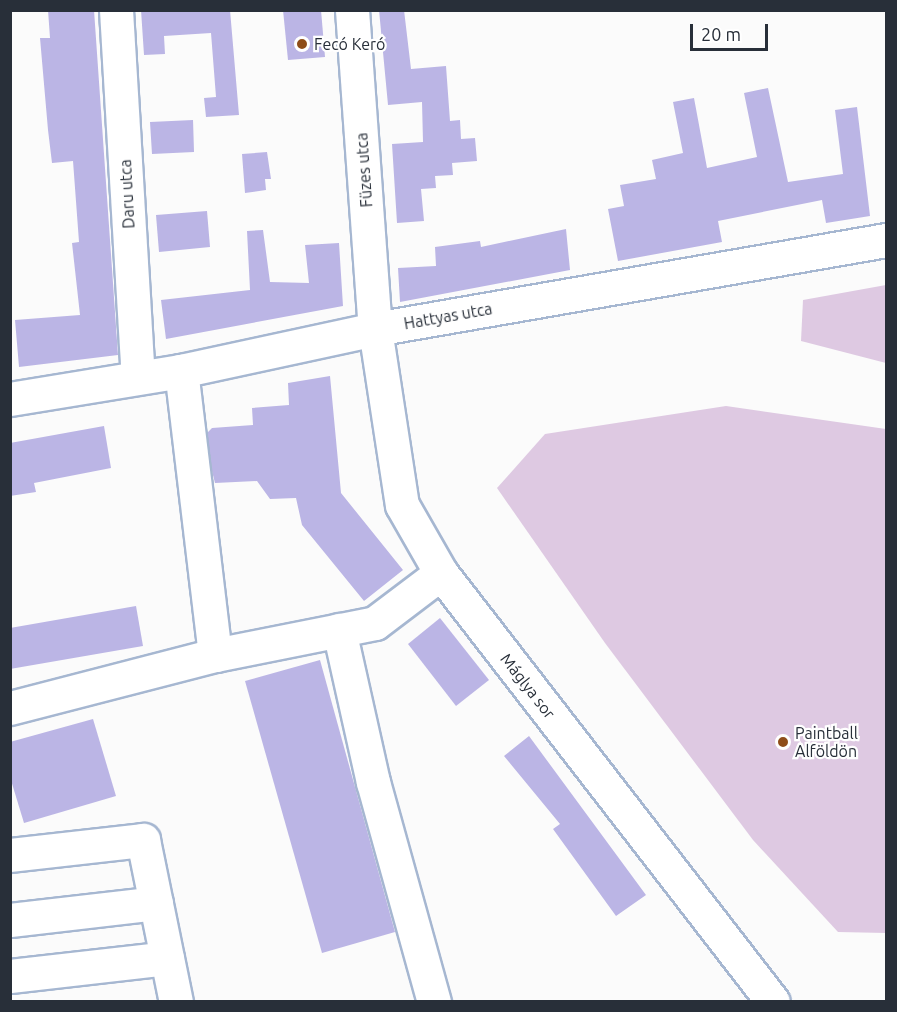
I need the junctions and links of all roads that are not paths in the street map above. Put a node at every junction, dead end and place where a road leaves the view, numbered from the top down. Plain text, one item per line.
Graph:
1 (116, 10) edge
2 (352, 10) edge
3 (886, 240) edge
4 (375, 329) junction
5 (181, 371) junction
6 (138, 377) junction
7 (10, 399) edge
8 (441, 573) junction
9 (339, 630) junction
10 (215, 655) junction
11 (10, 708) edge
12 (10, 855) edge
13 (156, 903) junction
14 (10, 920) edge
15 (167, 958) junction
16 (10, 976) edge
17 (176, 1002) edge
18 (434, 1002) edge
19 (773, 1002) edge

1 - 6 street, Daru utca
2 - 4 street, Füzes utca
3 - 4 street, Hattyas utca
4 - 5 street, Hattyas utca
4 - 8 street, Máglya sor
5 - 6 street, Hattyas utca
5 - 10 street
6 - 7 street, Hattyas utca
8 - 9 street
8 - 19 street, Máglya sor
9 - 10 street
9 - 18 street
10 - 11 street
12 - 13 street
13 - 14 street
13 - 15 street
15 - 16 street
15 - 17 street

